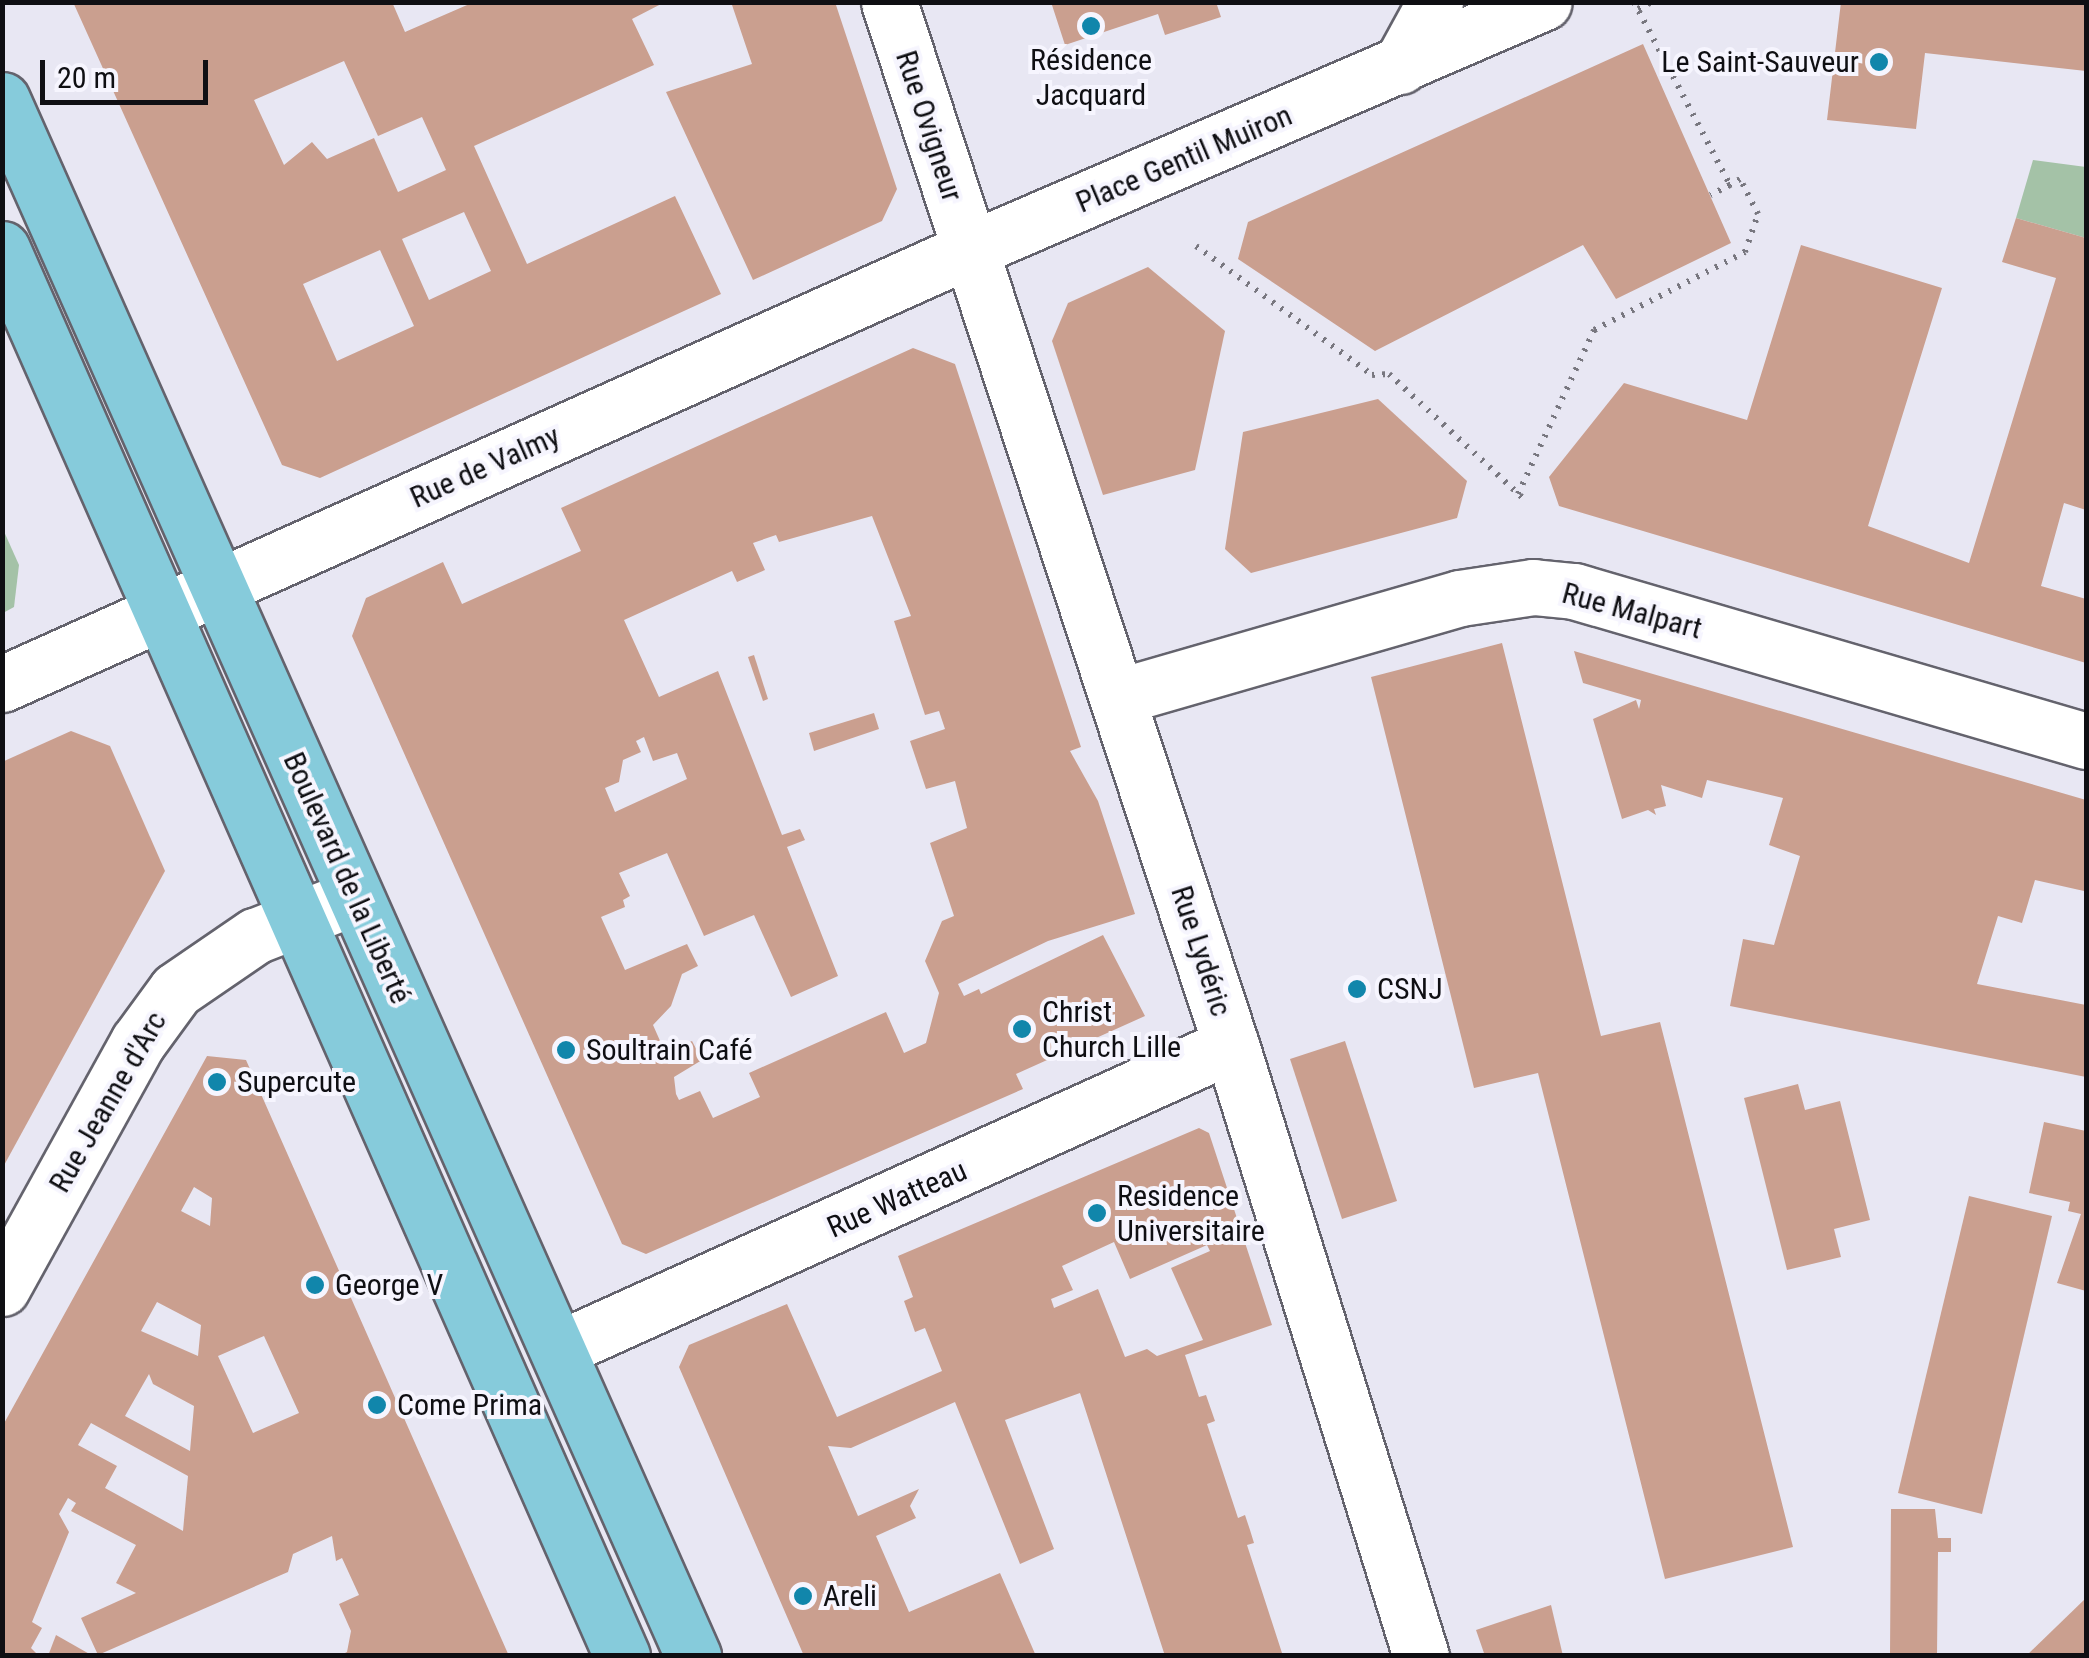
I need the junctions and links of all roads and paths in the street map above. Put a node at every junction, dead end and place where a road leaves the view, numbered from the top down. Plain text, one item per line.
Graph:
1 (888, 2) edge
2 (1435, 2) edge
3 (1544, 2) edge
4 (1652, 2) edge
5 (1636, 6) edge
6 (1400, 66) junction
7 (2, 100) edge
8 (1730, 185) junction
9 (1710, 195) dead end
10 (1196, 246) dead end
11 (2, 249) edge
12 (967, 251) junction
13 (1518, 494) junction
14 (1525, 500) dead end
15 (219, 586) junction
16 (161, 612) junction
17 (2, 684) edge
18 (1117, 697) junction
19 (2086, 741) edge
20 (355, 898) junction
21 (293, 919) junction
22 (1231, 1045) junction
23 (2, 1288) edge
24 (561, 1348) junction
25 (622, 1656) edge
26 (692, 1656) edge
27 (1421, 1656) edge

1 - 12 street, Rue Ovigneur
2 - 6 street
3 - 6 street, Place Gentil Muiron
4 - 5 path
5 - 8 path
6 - 12 street, Place Gentil Muiron
7 - 15 main road, Boulevard de la Liberté
8 - 9 path
8 - 13 path
10 - 13 path
11 - 16 main road
12 - 15 street, Rue de Valmy
12 - 18 street, Rue Lydéric
13 - 14 path
15 - 16 street, Rue de Valmy
15 - 20 main road, Boulevard de la Liberté
16 - 17 street, Rue de Valmy
16 - 21 main road
18 - 19 street, Rue Malpart
18 - 22 street, Rue Lydéric
20 - 21 street, Rue Jeanne d'Arc
20 - 24 main road, Boulevard de la Liberté
21 - 23 street, Rue Jeanne d'Arc
21 - 25 main road
22 - 24 street, Rue Watteau
22 - 27 street, Rue Lydéric
24 - 26 main road, Boulevard de la Liberté

